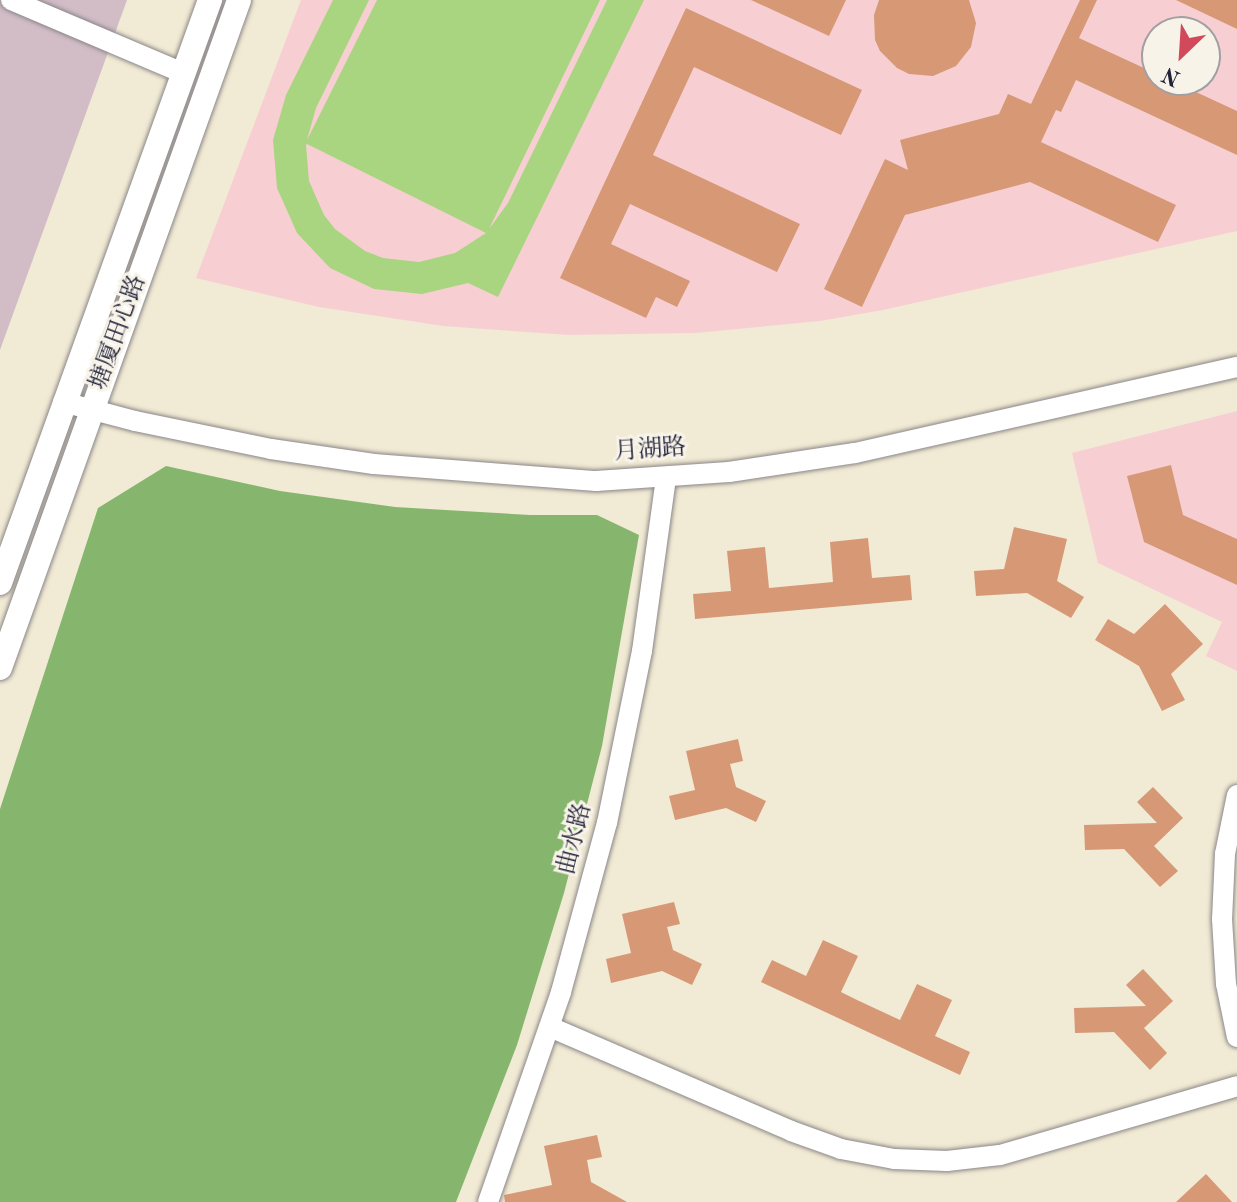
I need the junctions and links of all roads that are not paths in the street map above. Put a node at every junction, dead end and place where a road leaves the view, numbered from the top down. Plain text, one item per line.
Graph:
1 (11, 0) edge
2 (210, 0) edge
3 (239, 0) edge
4 (183, 73) junction
5 (1237, 367) edge
6 (63, 402) junction
7 (91, 411) junction
8 (666, 477) junction
9 (0, 583) edge
10 (0, 668) edge
11 (1237, 795) edge
12 (550, 1027) junction
13 (1237, 1037) edge
14 (1237, 1086) edge
15 (488, 1202) edge

1 - 4 street
2 - 4 main road, 塘厦田心路
3 - 7 main road, 塘厦田心路
4 - 6 main road, 塘厦田心路
5 - 8 street, 月湖路
6 - 7 street, 月湖路
6 - 9 main road, 塘厦田心路
7 - 8 street, 月湖路
7 - 10 main road, 塘厦田心路
8 - 12 street, 曲水路
11 - 13 street
12 - 14 street
12 - 15 street, 曲水路

